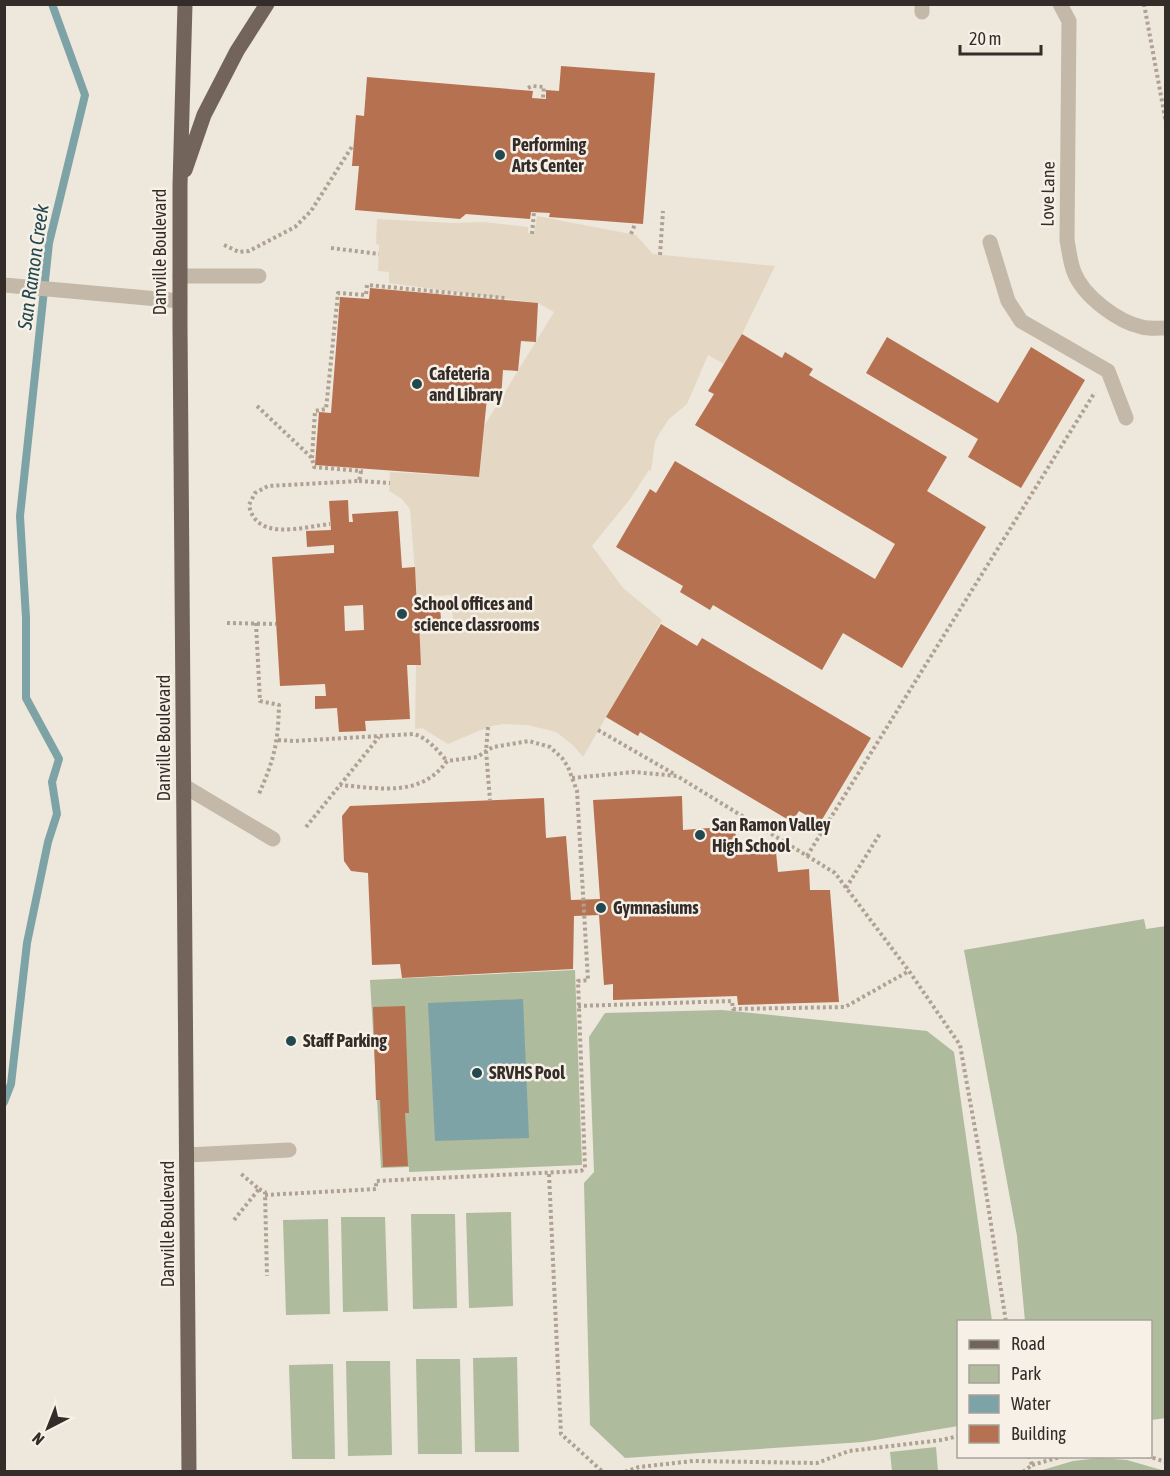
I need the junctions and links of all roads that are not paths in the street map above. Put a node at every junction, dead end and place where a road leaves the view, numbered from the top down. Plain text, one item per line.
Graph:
1 (185, 4) edge
2 (267, 4) edge
3 (1060, 4) edge
4 (180, 185) junction
5 (990, 242) dead end
6 (180, 276) junction
7 (259, 276) dead end
8 (4, 285) edge
9 (180, 301) junction
10 (1166, 328) edge
11 (1126, 418) dead end
12 (184, 786) junction
13 (273, 839) dead end
14 (289, 1150) dead end
15 (187, 1155) junction
16 (189, 1472) edge

1 - 4 main road, Danville Boulevard
2 - 4 main road
3 - 10 street, Love Lane
4 - 6 main road, Danville Boulevard
5 - 11 street
6 - 7 street
6 - 9 main road, Danville Boulevard
8 - 9 street
9 - 12 main road, Danville Boulevard
12 - 13 street
12 - 15 main road, Danville Boulevard
14 - 15 street
15 - 16 main road, Danville Boulevard

